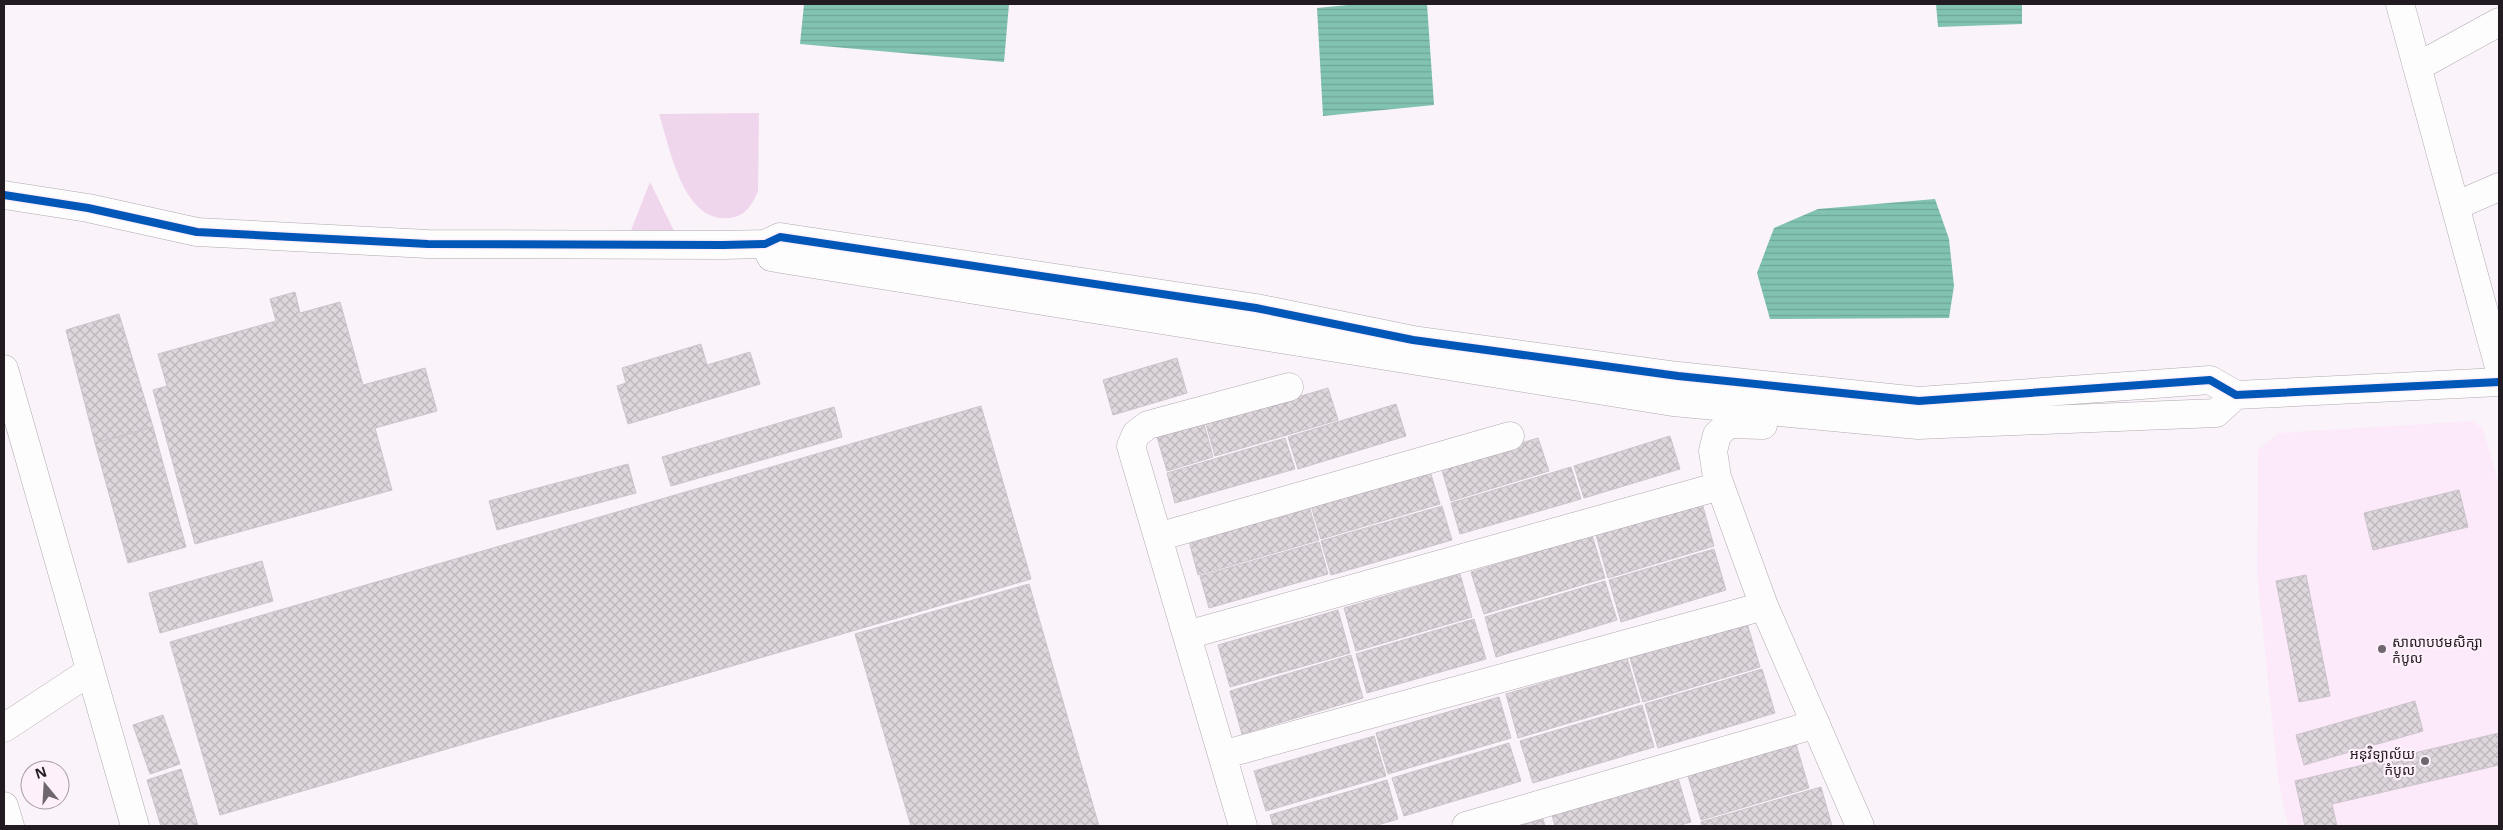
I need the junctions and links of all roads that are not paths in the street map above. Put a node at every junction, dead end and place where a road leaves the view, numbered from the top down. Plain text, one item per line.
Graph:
1 (2400, 4) edge
2 (2499, 22) edge
3 (2417, 66) junction
4 (2499, 187) edge
5 (4, 195) edge
6 (2455, 206) junction
7 (2498, 357) edge
8 (4, 369) edge
9 (2499, 382) edge
10 (1289, 387) dead end
11 (1675, 389) junction
12 (2236, 395) junction
13 (1851, 418) junction
14 (1510, 436) dead end
15 (1720, 486) junction
16 (1158, 537) junction
17 (1764, 606) junction
18 (1187, 635) junction
19 (90, 672) junction
20 (1816, 724) junction
21 (4, 728) edge
22 (1222, 755) junction
23 (4, 806) edge
24 (10, 826) edge
25 (135, 826) edge
26 (1243, 826) edge
27 (1466, 826) edge
28 (1860, 826) edge

1 - 3 street
2 - 3 street
3 - 6 street
4 - 6 street
5 - 11 street
6 - 7 street
8 - 19 street
9 - 12 street
10 - 16 street
11 - 12 street
11 - 13 street
12 - 13 street
13 - 15 street
14 - 16 street
15 - 17 street
15 - 18 street
16 - 18 street
17 - 20 street
17 - 22 street
18 - 22 street
19 - 21 street
19 - 25 street
20 - 27 street
20 - 28 street
22 - 26 street
23 - 24 street

